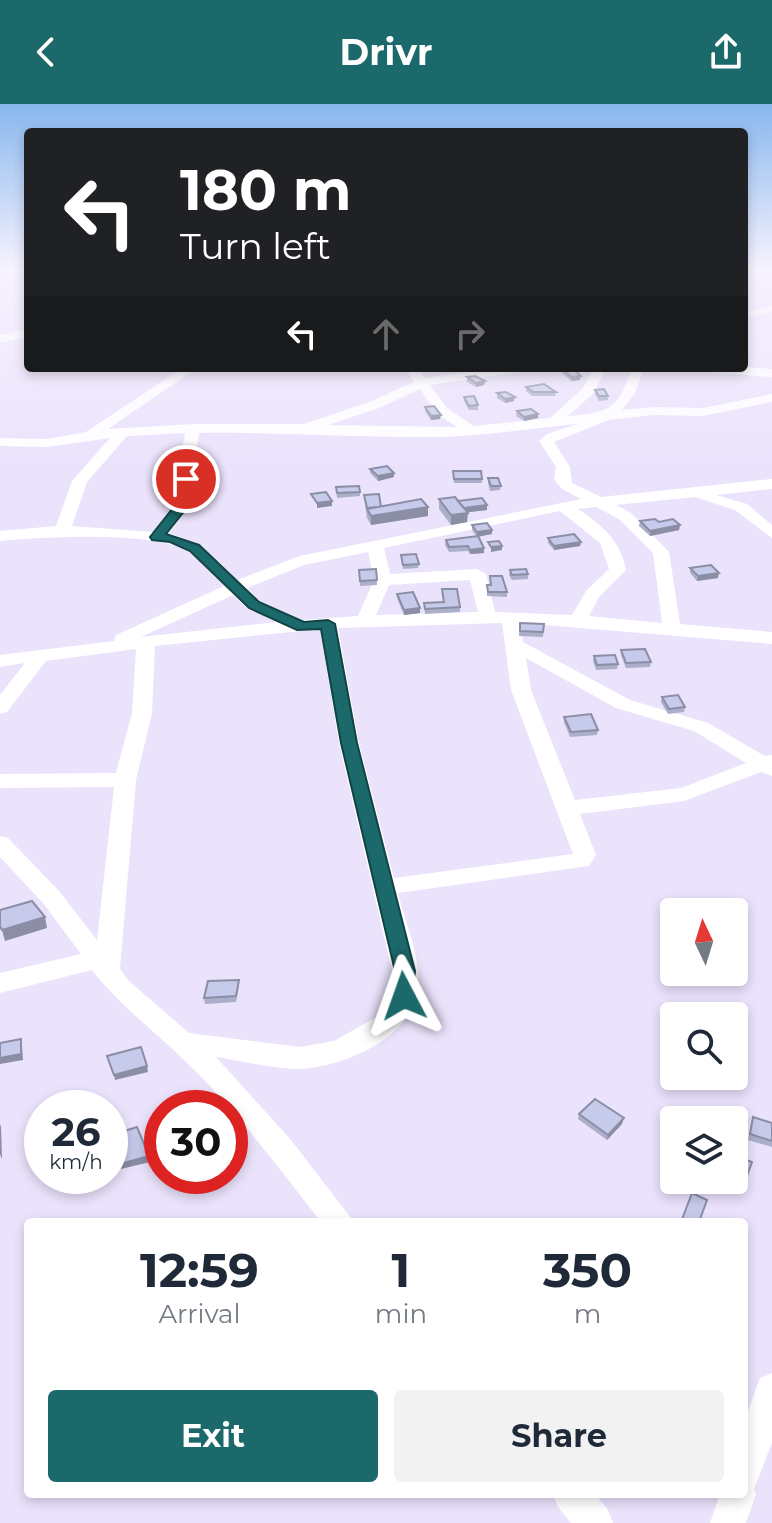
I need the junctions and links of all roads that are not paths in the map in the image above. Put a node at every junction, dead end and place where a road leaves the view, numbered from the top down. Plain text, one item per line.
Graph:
1 (0, 340) edge
2 (24, 341) edge
3 (748, 371) edge
4 (185, 372) edge
5 (414, 372) edge
6 (460, 372) edge
7 (598, 372) edge
8 (637, 372) edge
9 (772, 373) edge
10 (421, 383) junction
11 (772, 398) edge
12 (123, 414) junction
13 (606, 416) junction
14 (555, 421) junction
15 (193, 428) junction
16 (305, 428) junction
17 (169, 429) junction
18 (471, 431) junction
19 (123, 432) junction
20 (90, 435) junction
21 (0, 442) edge
22 (772, 484) edge
23 (690, 492) junction
24 (594, 502) junction
25 (563, 506) junction
26 (63, 530) junction
27 (772, 533) edge
28 (0, 536) edge
29 (157, 537) junction
30 (375, 545) junction
31 (383, 580) junction
32 (235, 587) junction
33 (499, 618) junction
34 (365, 620) junction
35 (577, 623) junction
36 (328, 624) junction
37 (302, 626) junction
38 (672, 630) junction
39 (772, 638) edge
40 (146, 642) junction
41 (515, 645) junction
42 (103, 648) junction
43 (40, 656) junction
44 (0, 661) edge
45 (0, 708) edge
46 (769, 765) edge
47 (125, 780) junction
48 (0, 781) edge
49 (568, 808) junction
50 (0, 843) edge
51 (384, 887) junction
52 (103, 965) junction
53 (0, 983) edge
54 (181, 1042) junction
55 (336, 1218) edge
56 (772, 1390) edge
57 (748, 1463) edge
58 (574, 1498) edge
59 (737, 1498) edge
60 (595, 1523) edge
61 (728, 1523) edge

1 - 2 street
3 - 9 street
4 - 12 street
5 - 10 street
6 - 10 street
7 - 14 street
8 - 13 street
10 - 16 street
10 - 18 street
11 - 13 street
12 - 17 street
12 - 20 street
13 - 14 street
13 - 24 street
14 - 18 street
15 - 16 street
15 - 17 street
15 - 29 street
16 - 18 street
17 - 19 street
19 - 20 street
19 - 26 street
20 - 21 street
22 - 23 street
23 - 24 street
23 - 27 street
24 - 25 street
24 - 38 street
25 - 30 street
25 - 35 street
26 - 28 street
26 - 29 street
29 - 32 street
30 - 31 street
30 - 32 street
31 - 33 street
31 - 34 street
32 - 37 street
32 - 42 street
33 - 34 street
33 - 35 street
33 - 41 street
34 - 36 street
35 - 38 street
36 - 37 street
36 - 51 street
37 - 40 street
38 - 39 street
40 - 42 street
40 - 47 street
41 - 46 street
41 - 49 street
42 - 43 street
43 - 44 street
43 - 45 street
46 - 49 street
47 - 48 street
47 - 52 street
49 - 51 street
50 - 52 street
51 - 54 street
52 - 53 street
52 - 54 street
54 - 55 street
56 - 57 street
58 - 60 street
59 - 61 street

